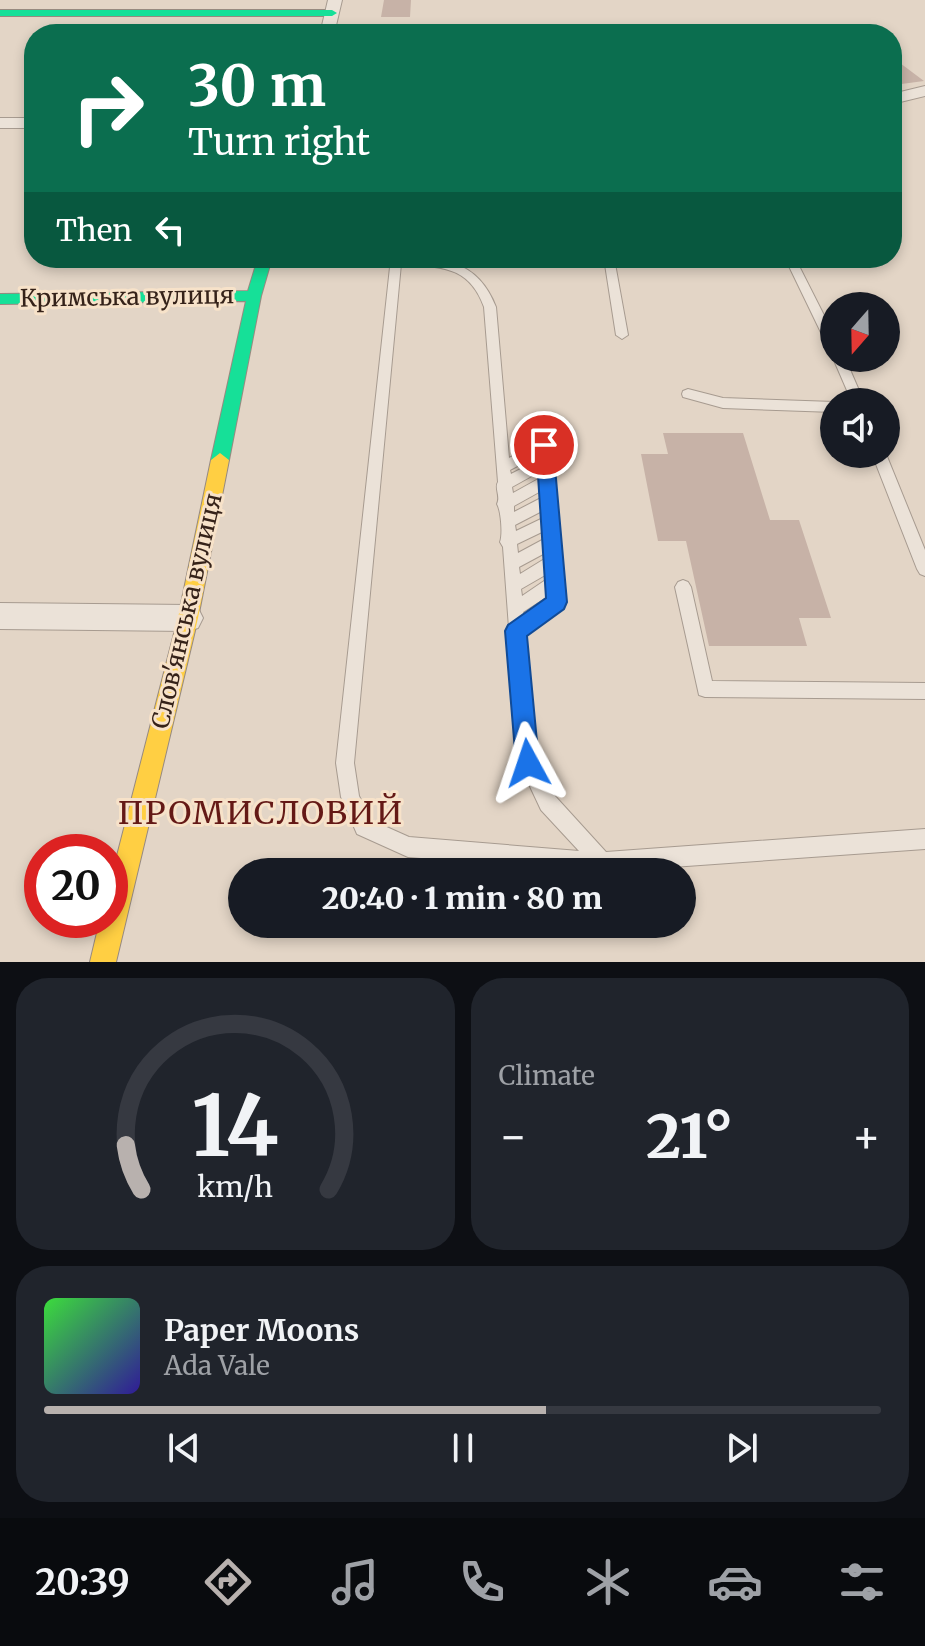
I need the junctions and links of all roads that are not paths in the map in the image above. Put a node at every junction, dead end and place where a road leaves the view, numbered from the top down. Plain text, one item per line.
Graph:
1 (334, 6) edge
2 (0, 13) edge
3 (925, 91) edge
4 (902, 97) edge
5 (0, 123) edge
6 (24, 123) edge
7 (262, 268) edge
8 (395, 268) edge
9 (458, 268) edge
10 (611, 268) edge
11 (795, 268) edge
12 (254, 296) junction
13 (0, 299) edge
14 (820, 319) edge
15 (622, 335) dead end
16 (688, 394) dead end
17 (820, 406) edge
18 (547, 462) junction
19 (502, 468) junction
20 (885, 468) edge
21 (548, 480) junction
22 (503, 485) junction
23 (549, 501) junction
24 (504, 504) junction
25 (552, 520) junction
26 (506, 523) junction
27 (507, 542) junction
28 (552, 542) junction
29 (553, 562) junction
30 (510, 565) junction
31 (925, 569) edge
32 (554, 583) junction
33 (512, 587) junction
34 (683, 587) dead end
35 (514, 610) junction
36 (0, 616) edge
37 (188, 618) junction
38 (516, 631) junction
39 (925, 691) edge
40 (925, 839) edge
41 (550, 858) edge
42 (598, 858) edge
43 (658, 858) edge
44 (103, 962) edge

1 - 2 street
3 - 4 street
5 - 6 street
7 - 12 street, Слов'янська вулиця
8 - 41 lane
9 - 19 lane
10 - 15 lane
11 - 14 lane
12 - 13 street, Кримська вулиця
12 - 37 street, Слов'янська вулиця
16 - 17 lane
18 - 19 lane
18 - 21 lane
18 - 22 lane
19 - 22 lane
20 - 31 lane
21 - 23 lane
21 - 24 lane
22 - 24 lane
23 - 25 lane
23 - 26 lane
24 - 26 lane
25 - 27 lane
25 - 28 lane
26 - 27 lane
27 - 30 lane
28 - 29 lane
28 - 30 lane
29 - 32 lane
29 - 33 lane
30 - 33 lane
32 - 35 lane
32 - 38 lane
33 - 35 lane
34 - 39 lane
35 - 38 lane
36 - 37 street
37 - 44 street, Слов'янська вулиця
38 - 42 lane
40 - 43 lane

